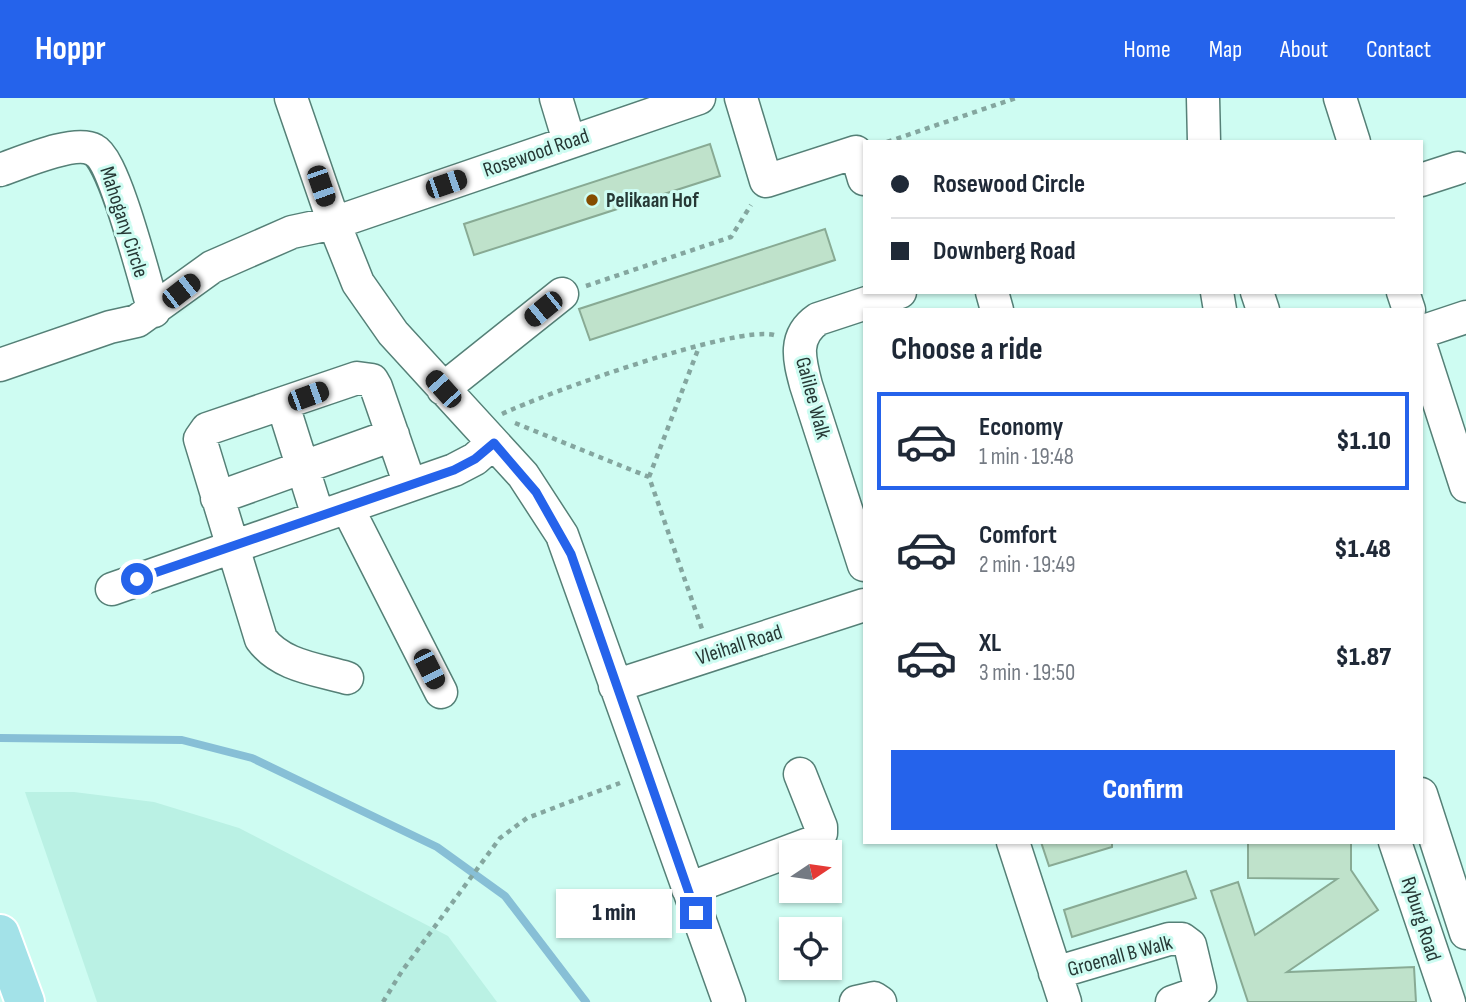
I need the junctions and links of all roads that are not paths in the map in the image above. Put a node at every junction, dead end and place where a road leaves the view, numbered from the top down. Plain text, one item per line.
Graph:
1 (291, 98) edge
2 (556, 98) edge
3 (699, 98) edge
4 (741, 98) edge
5 (1203, 98) edge
6 (1340, 98) edge
7 (1204, 140) edge
8 (1353, 140) edge
9 (569, 141) junction
10 (1458, 168) dead end
11 (0, 170) edge
12 (863, 176) edge
13 (1423, 179) edge
14 (334, 223) junction
15 (562, 294) road end
16 (893, 294) edge
17 (154, 311) junction
18 (1466, 317) edge
19 (1423, 331) edge
20 (1423, 353) edge
21 (0, 365) edge
22 (443, 389) junction
23 (283, 405) junction
24 (496, 429) junction
25 (393, 435) junction
26 (303, 467) junction
27 (410, 485) junction
28 (1466, 486) edge
29 (217, 498) junction
30 (332, 512) junction
31 (231, 546) junction
32 (863, 562) edge
33 (112, 589) dead end
34 (863, 605) edge
35 (347, 678) dead end
36 (615, 686) junction
37 (441, 692) dead end
38 (800, 774) dead end
39 (1423, 800) edge
40 (1014, 844) edge
41 (1396, 844) edge
42 (688, 889) junction
43 (1466, 933) edge
44 (0, 934) edge
45 (1060, 988) edge
46 (1454, 997) edge
47 (25, 1002) edge
48 (729, 1002) edge
49 (856, 1002) edge
50 (880, 1002) edge
51 (1172, 1002) edge

1 - 14 street
2 - 9 street
3 - 9 street, Rosewood Road
4 - 12 street
5 - 7 street
6 - 8 street
9 - 14 street, Rosewood Road
10 - 13 street
11 - 17 street, Mahogany Circle
14 - 17 street, Mahogany Circle
14 - 22 street
15 - 22 street
16 - 32 street, Galilee Walk
17 - 21 street, Mahogany Circle
18 - 19 street
20 - 28 street
22 - 24 street
23 - 25 street
23 - 26 street
23 - 29 street
24 - 27 street
24 - 36 street
25 - 26 street
25 - 27 street
26 - 29 street
26 - 30 street
27 - 30 street
29 - 31 street
30 - 31 street
30 - 37 street
31 - 33 street
31 - 35 street
34 - 36 street, Vleihall Road
36 - 42 street
38 - 42 street
39 - 43 street, Ryburg Road
40 - 45 street
41 - 46 street, Ryburg Road
42 - 48 street
44 - 47 main road
45 - 51 street, Groenall B Walk
49 - 50 street

